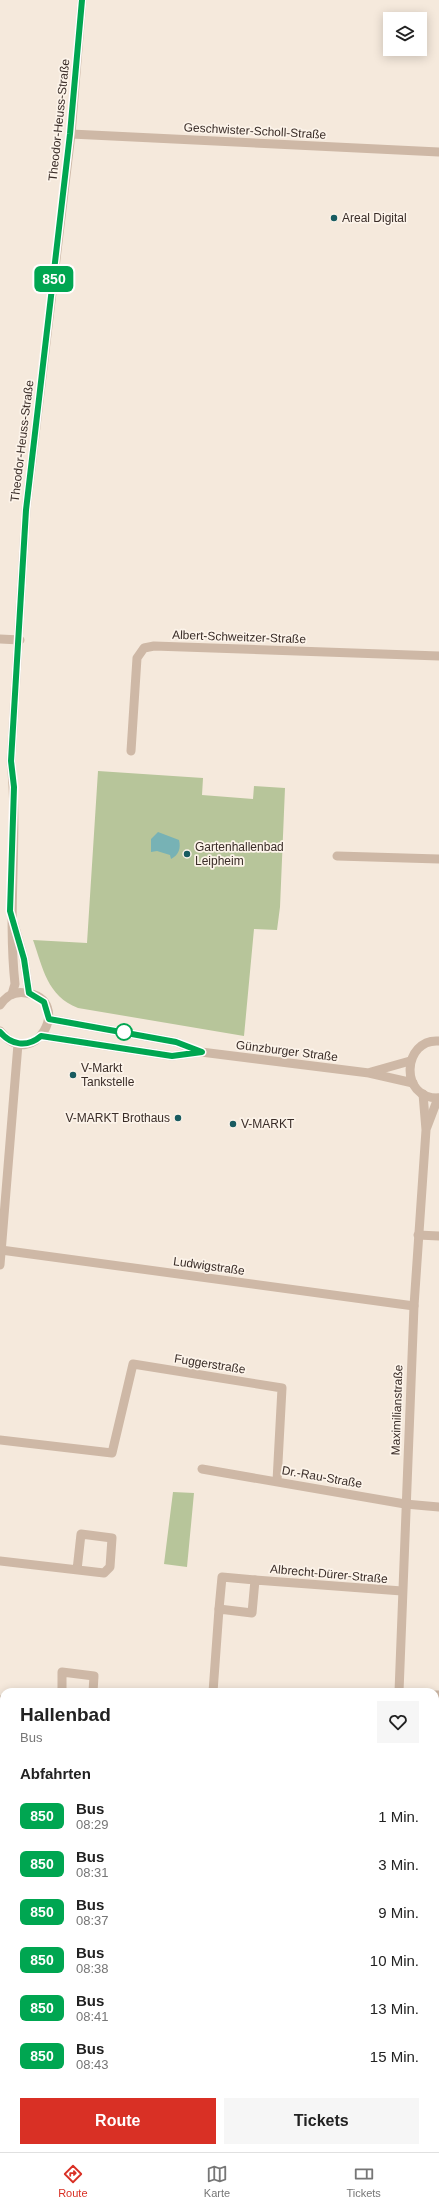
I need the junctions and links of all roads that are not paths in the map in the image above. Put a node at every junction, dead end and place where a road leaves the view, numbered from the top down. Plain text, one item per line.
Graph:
1 (82, 0) edge
2 (70, 134) junction
3 (439, 152) edge
4 (0, 639) edge
5 (20, 640) junction
6 (439, 656) edge
7 (131, 751) dead end
8 (337, 856) dead end
9 (439, 859) edge
10 (10, 911) junction
11 (29, 993) junction
12 (12, 994) junction
13 (0, 1005) edge
14 (49, 1019) junction
15 (0, 1032) edge
16 (41, 1036) junction
17 (438, 1040) edge
18 (18, 1044) junction
19 (202, 1052) junction
20 (410, 1061) junction
21 (369, 1073) junction
22 (413, 1083) junction
23 (423, 1094) junction
24 (439, 1098) edge
25 (426, 1130) junction
26 (418, 1235) junction
27 (439, 1236) edge
28 (1, 1250) edge
29 (0, 1265) edge
30 (414, 1306) junction
31 (0, 1440) edge
32 (202, 1469) dead end
33 (277, 1482) junction
34 (405, 1504) junction
35 (439, 1507) edge
36 (0, 1561) edge
37 (77, 1570) junction
38 (255, 1580) junction
39 (402, 1592) junction
40 (219, 1610) junction
41 (62, 1688) edge
42 (93, 1688) edge
43 (213, 1688) edge
44 (399, 1688) edge

1 - 2 street, Theodor-Heuss-Straße
2 - 3 street, Geschwister-Scholl-Straße
2 - 5 street, Theodor-Heuss-Straße
4 - 5 street
5 - 10 street, Theodor-Heuss-Straße
6 - 7 street, Albert-Schweitzer-Straße
8 - 9 street
10 - 11 street, Theodor-Heuss-Straße
10 - 12 street, Theodor-Heuss-Straße
11 - 12 street
11 - 14 street
12 - 13 street
14 - 16 street
14 - 19 street, Günzburger Straße
15 - 18 street
16 - 18 street
16 - 19 street, Günzburger Straße
17 - 20 street
18 - 28 street
19 - 21 street, Günzburger Straße
20 - 21 street, Günzburger Straße
20 - 22 street
21 - 22 street, Günzburger Straße
22 - 23 street
23 - 24 street
23 - 25 street, Maximilianstraße
24 - 25 street, Maximilianstraße
25 - 26 street, Maximilianstraße
26 - 27 street
26 - 30 street, Maximilianstraße
28 - 29 street
28 - 30 street, Ludwigstraße
30 - 34 street, Maximilianstraße
31 - 33 street, Fuggerstraße
32 - 33 street, Dr.-Rau-Straße
33 - 34 street, Dr.-Rau-Straße
34 - 35 street, Dr.-Rau-Straße
34 - 39 street, Maximilianstraße
36 - 37 street
37 - 37 street
38 - 39 street, Albrecht-Dürer-Straße
38 - 40 street, Albrecht-Dürer-Straße
38 - 40 street, Albrecht-Dürer-Straße
39 - 44 street, Maximilianstraße
40 - 43 street, Albrecht-Dürer-Straße
41 - 42 street

